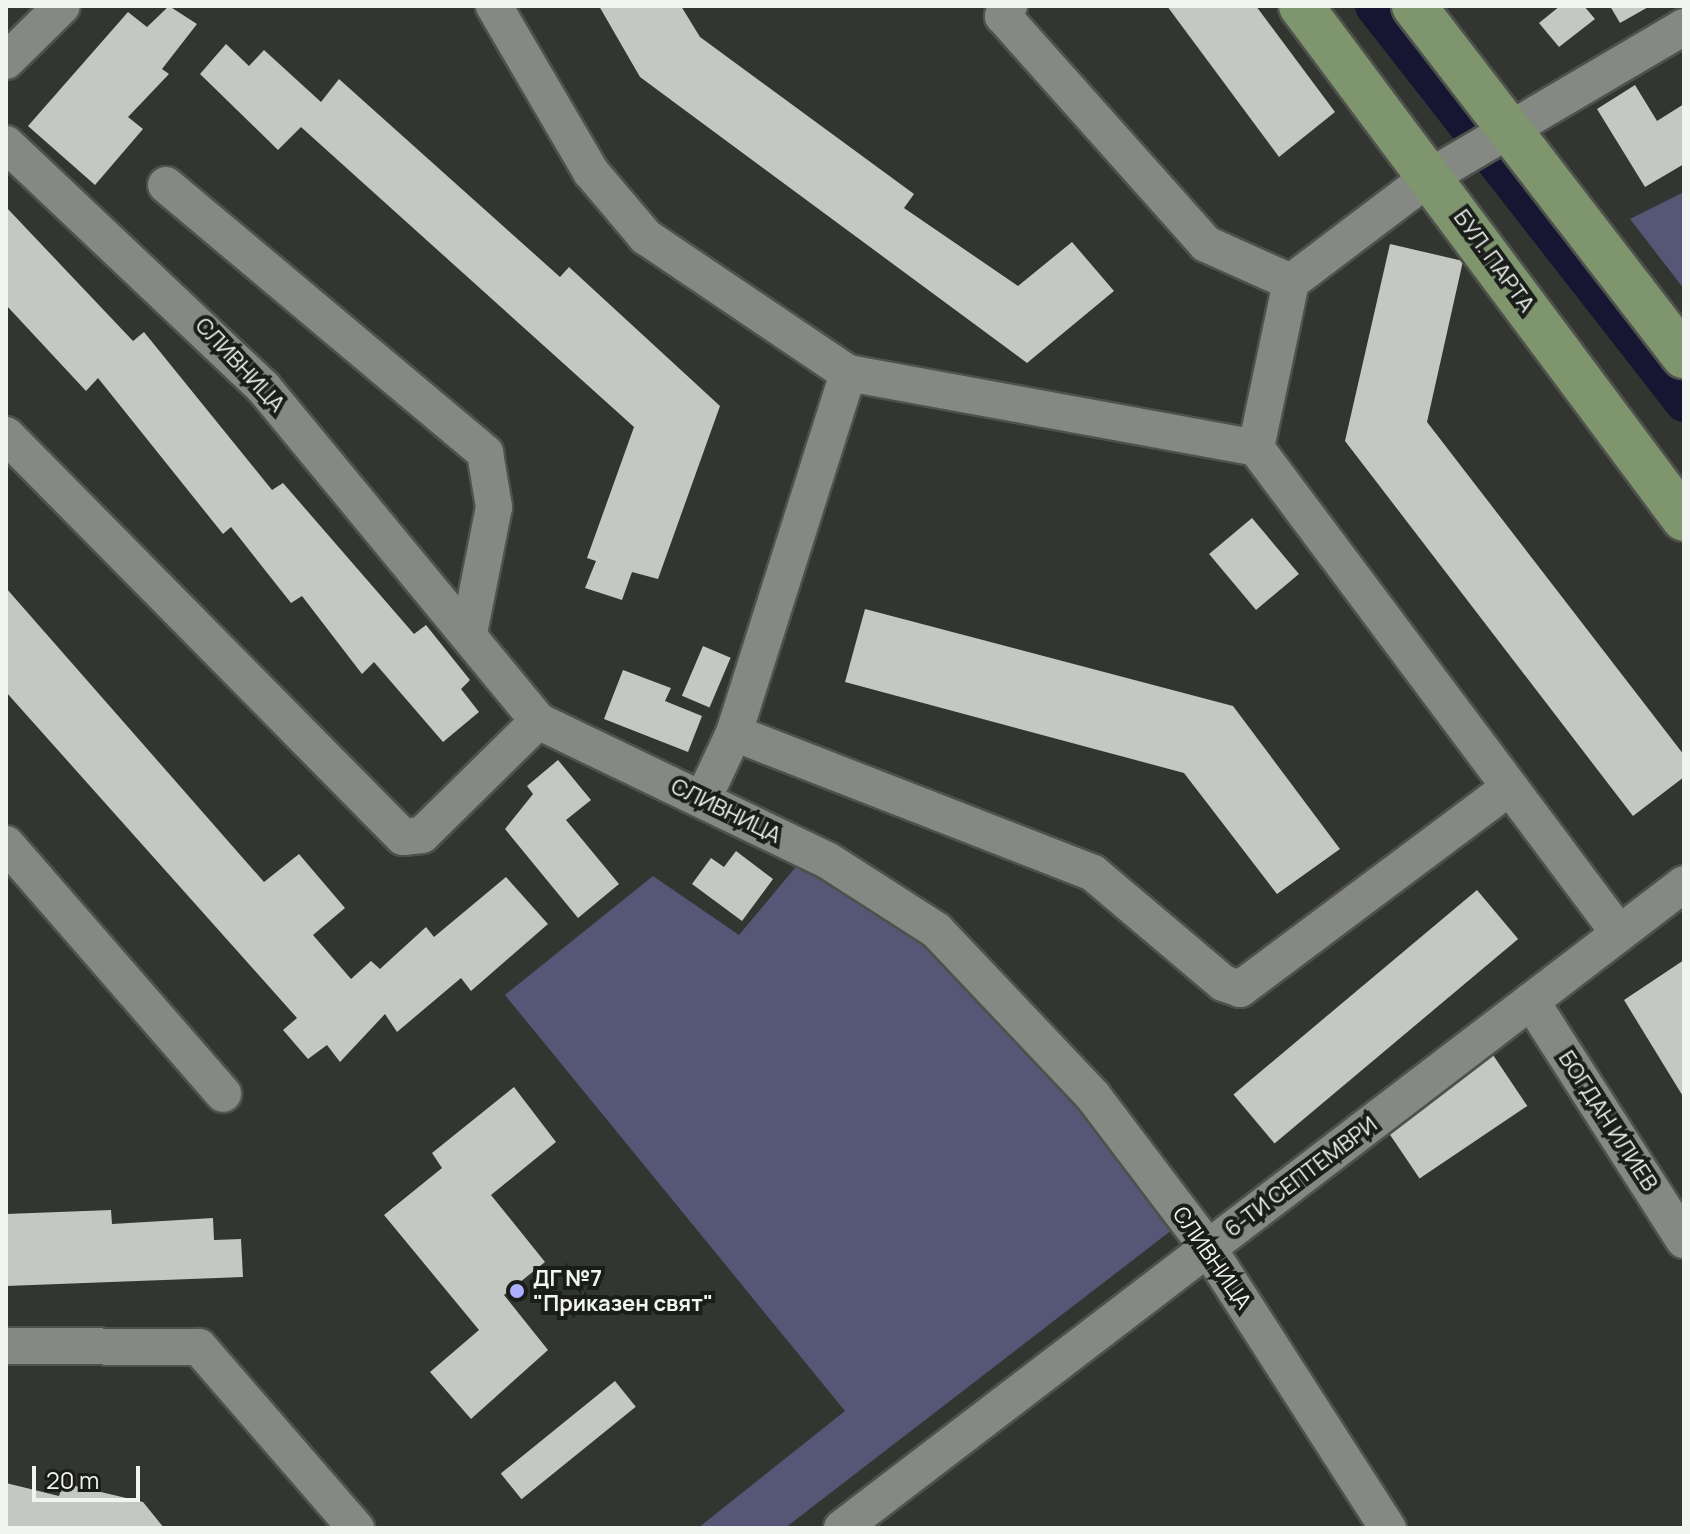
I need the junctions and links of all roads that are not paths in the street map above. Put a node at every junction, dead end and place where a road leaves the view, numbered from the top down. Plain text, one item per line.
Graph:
1 (62, 6) edge
2 (494, 6) edge
3 (1009, 6) edge
4 (1301, 6) edge
5 (1414, 6) edge
6 (1684, 27) edge
7 (6, 61) edge
8 (1498, 136) junction
9 (6, 144) edge
10 (1441, 170) junction
11 (166, 185) dead end
12 (1291, 282) junction
13 (1684, 356) edge
14 (848, 373) junction
15 (6, 435) edge
16 (1256, 448) junction
17 (1684, 519) edge
18 (469, 633) junction
19 (538, 721) junction
20 (734, 733) junction
21 (1506, 790) junction
22 (703, 799) junction
23 (6, 844) edge
24 (1684, 884) edge
25 (1619, 933) junction
26 (1531, 1001) junction
27 (223, 1094) dead end
28 (1684, 1240) edge
29 (1208, 1248) junction
30 (6, 1346) edge
31 (865, 1521) edge
32 (356, 1528) edge
33 (1388, 1528) edge

1 - 7 street
2 - 14 street
3 - 12 street
4 - 10 main road, БУЛ. ПАРТА
5 - 8 main road
6 - 8 street
8 - 10 street
8 - 13 main road
9 - 18 street, СЛИВНИЦА
10 - 12 street
10 - 17 main road, БУЛ. ПАРТА
11 - 18 street
12 - 16 street
14 - 16 street
14 - 20 street
15 - 19 street
16 - 21 street
18 - 19 street, СЛИВНИЦА
19 - 22 street, СЛИВНИЦА
20 - 21 street
20 - 22 street
21 - 25 street
22 - 29 street, СЛИВНИЦА
23 - 27 street
24 - 25 street, 6-ТИ СЕПТЕМВРИ
25 - 26 street, 6-ТИ СЕПТЕМВРИ
26 - 28 street, БОГДАН ИЛИЕВ
26 - 29 street, 6-ТИ СЕПТЕМВРИ
29 - 31 street, 6-ТИ СЕПТЕМВРИ
29 - 33 street, СЛИВНИЦА
30 - 32 street

